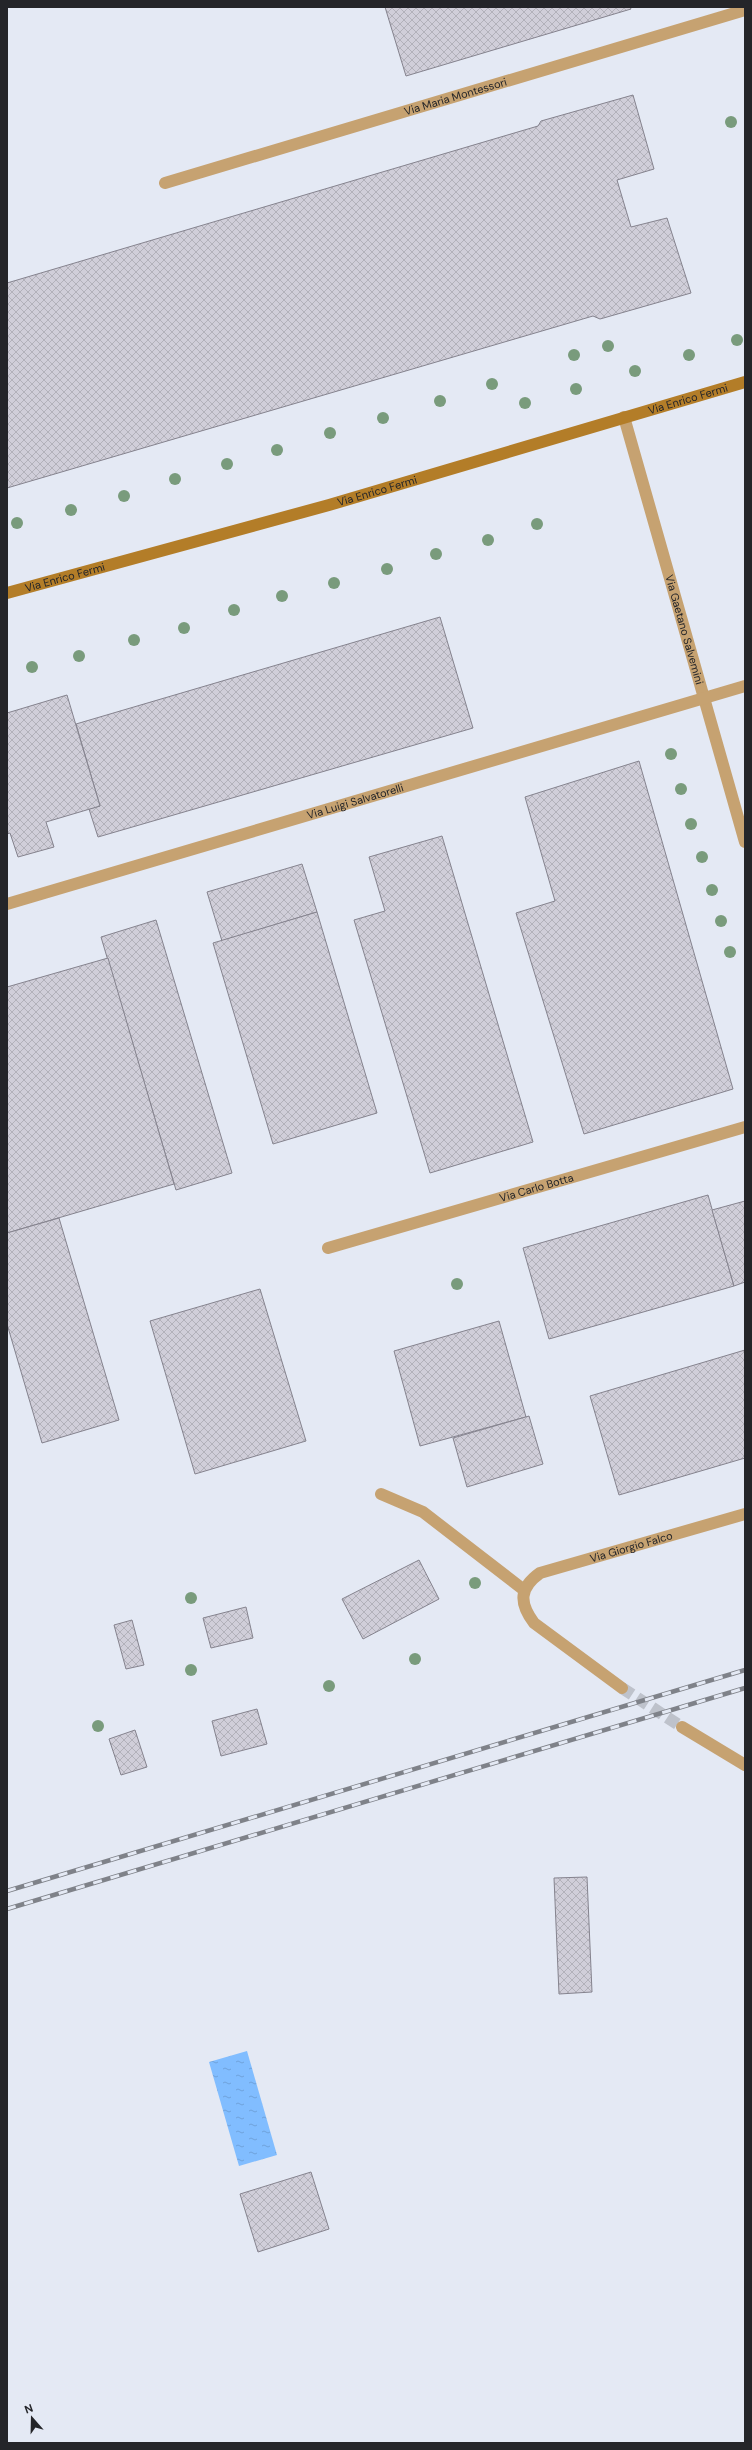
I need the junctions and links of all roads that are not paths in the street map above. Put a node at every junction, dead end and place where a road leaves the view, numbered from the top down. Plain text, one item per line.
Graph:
1 (745, 10) edge
2 (165, 183) dead end
3 (745, 382) edge
4 (624, 417) junction
5 (7, 594) edge
6 (745, 686) edge
7 (704, 698) junction
8 (745, 842) edge
9 (7, 904) edge
10 (745, 1127) edge
11 (328, 1248) dead end
12 (381, 1494) dead end
13 (745, 1514) edge
14 (524, 1590) junction
15 (622, 1688) tunnel mouth
16 (682, 1727) tunnel mouth
17 (745, 1765) edge

1 - 2 street, Via Maria Montessori
3 - 4 street, Via Enrico Fermi
4 - 5 street, Via Enrico Fermi
4 - 7 street, Via Gaetano Salvemini
6 - 7 street, Via Luigi Salvatorelli
7 - 8 street, Via Gaetano Salvemini
7 - 9 street, Via Luigi Salvatorelli
10 - 11 street, Via Carlo Botta
12 - 14 street
13 - 14 street, Via Giorgio Falco
14 - 15 street
16 - 17 street

